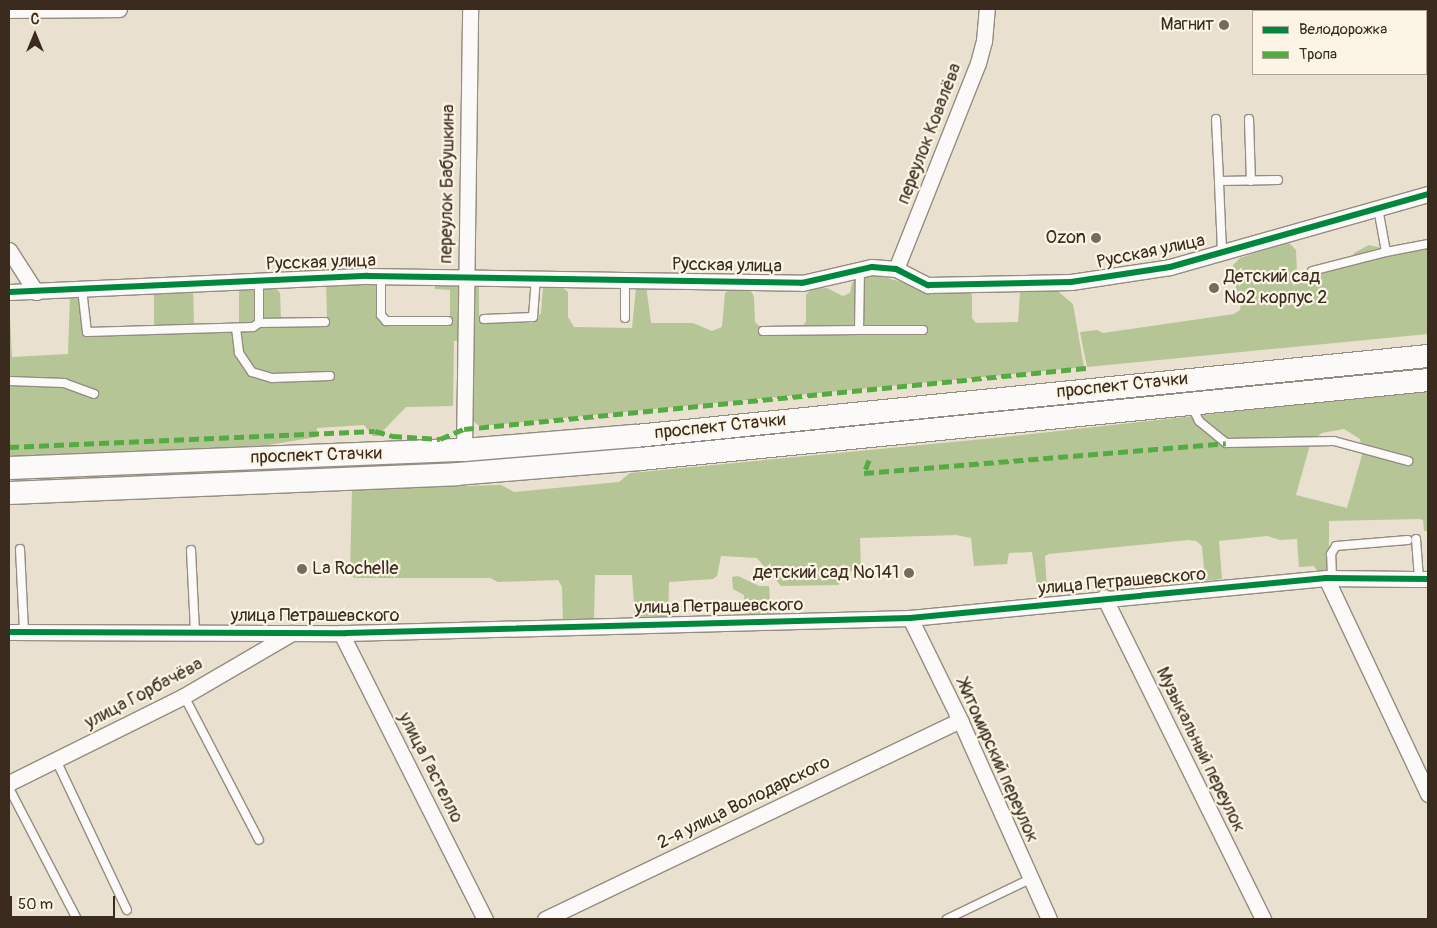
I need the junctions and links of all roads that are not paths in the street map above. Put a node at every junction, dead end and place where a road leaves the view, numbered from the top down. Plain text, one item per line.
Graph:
1 (119, 9) edge
2 (470, 9) edge
3 (988, 9) edge
4 (9, 10) edge
5 (1216, 119) dead end
6 (1249, 119) dead end
7 (1251, 180) junction
8 (1278, 180) dead end
9 (1219, 182) junction
10 (1428, 194) edge
11 (1378, 208) junction
12 (1428, 244) edge
13 (9, 250) edge
14 (1222, 251) junction
15 (1386, 252) junction
16 (860, 268) junction
17 (896, 269) junction
18 (1312, 271) dead end
19 (381, 276) junction
20 (465, 276) junction
21 (536, 277) junction
22 (625, 279) junction
23 (259, 281) junction
24 (82, 290) junction
25 (9, 292) edge
26 (36, 292) junction
27 (625, 318) dead end
28 (484, 319) dead end
29 (448, 321) dead end
30 (325, 322) dead end
31 (259, 324) junction
32 (236, 328) junction
33 (859, 330) junction
34 (923, 330) dead end
35 (763, 331) dead end
36 (1428, 356) edge
37 (330, 376) dead end
38 (1428, 380) edge
39 (9, 381) edge
40 (94, 394) dead end
41 (1190, 403) junction
42 (464, 450) junction
43 (1408, 461) dead end
44 (9, 468) edge
45 (9, 493) edge
46 (1416, 539) dead end
47 (1408, 540) dead end
48 (20, 549) dead end
49 (192, 550) dead end
50 (1329, 578) junction
51 (1424, 579) edge
52 (1104, 597) junction
53 (910, 618) junction
54 (195, 631) junction
55 (9, 632) edge
56 (24, 632) junction
57 (294, 632) junction
58 (341, 633) junction
59 (184, 696) junction
60 (960, 720) junction
61 (56, 760) junction
62 (9, 783) edge
63 (9, 788) edge
64 (1428, 794) edge
65 (259, 840) dead end
66 (1030, 879) junction
67 (127, 910) dead end
68 (77, 919) edge
69 (485, 919) edge
70 (544, 919) edge
71 (947, 919) edge
72 (1049, 919) edge
73 (1263, 919) edge

1 - 4 street
2 - 20 street, переулок Бабушкина
3 - 17 street, переулок Ковалёва
5 - 9 lane
6 - 7 lane
7 - 8 lane
7 - 9 lane
9 - 14 lane
10 - 11 street, Русская улица
11 - 14 street, Русская улица
11 - 15 lane
12 - 15 lane
13 - 26 street
14 - 17 street, Русская улица
15 - 18 lane
16 - 17 street, Русская улица
16 - 22 street, Русская улица
16 - 33 lane
19 - 20 street, Русская улица
19 - 23 street, Русская улица
19 - 29 lane
20 - 21 street, Русская улица
20 - 42 street, переулок Бабушкина
21 - 22 street, Русская улица
21 - 28 lane
22 - 27 lane
23 - 24 street, Русская улица
23 - 31 lane
24 - 26 street, Русская улица
24 - 32 lane
25 - 26 street, Русская улица
30 - 31 lane
31 - 32 lane
32 - 37 lane
33 - 34 lane
33 - 35 lane
36 - 42 main road, проспект Стачки
38 - 41 main road, проспект Стачки
39 - 40 lane
41 - 43 lane
41 - 45 main road, проспект Стачки
42 - 44 main road, проспект Стачки
46 - 51 lane
47 - 50 lane
48 - 56 lane
49 - 54 lane
50 - 51 street, улица Петрашевского
50 - 52 street, улица Петрашевского
50 - 64 street
52 - 53 street, улица Петрашевского
52 - 73 street, Музыкальный переулок
53 - 58 street, улица Петрашевского
53 - 60 street, Житомирский переулок
54 - 56 street, улица Петрашевского
54 - 57 street, улица Петрашевского
55 - 56 street, улица Петрашевского
57 - 58 street, улица Петрашевского
57 - 59 street, улица Горбачёва
58 - 69 street, улица Гастелло
59 - 61 street, улица Горбачёва
59 - 65 lane
60 - 66 street, Житомирский переулок
60 - 70 street, 2-я улица Володарского
61 - 62 street, улица Горбачёва
61 - 67 lane
63 - 68 lane
66 - 71 lane
66 - 72 street, Житомирский переулок

